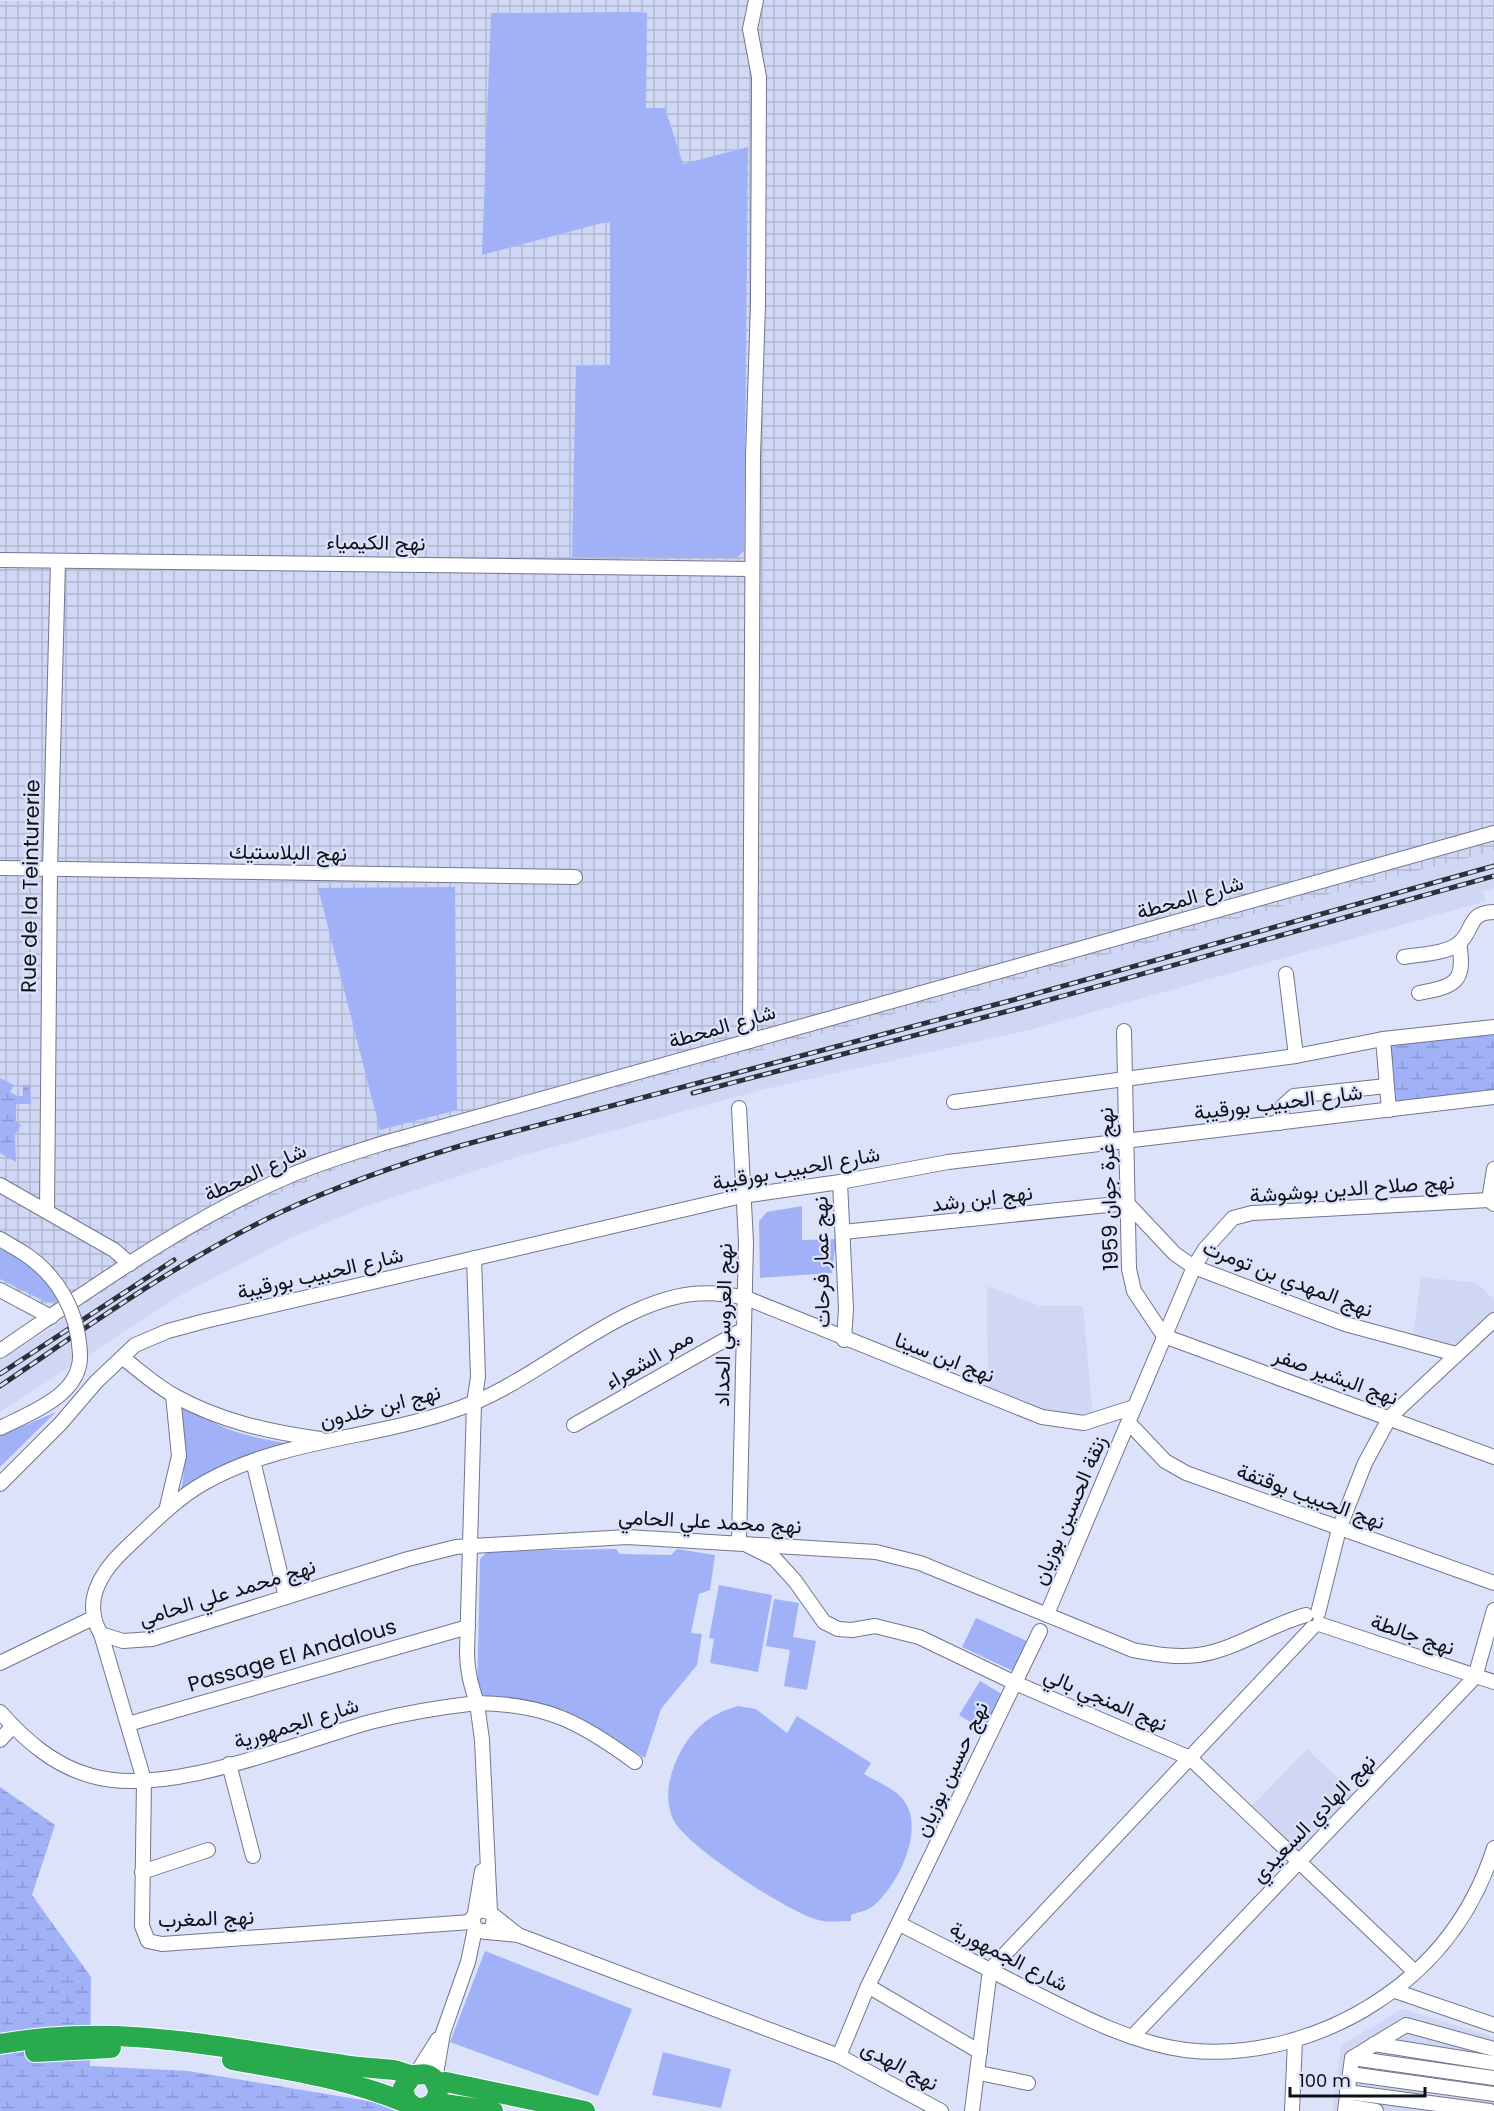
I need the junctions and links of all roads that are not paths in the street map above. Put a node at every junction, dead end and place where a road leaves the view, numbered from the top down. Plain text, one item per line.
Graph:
1 (756, 0) edge
2 (0, 560) edge
3 (58, 562) junction
4 (752, 569) junction
5 (1494, 833) edge
6 (0, 868) edge
7 (50, 869) junction
8 (576, 877) dead end
9 (1494, 912) edge
10 (1460, 943) junction
11 (1404, 957) dead end
12 (1286, 974) dead end
13 (1419, 993) dead end
14 (1494, 1027) edge
15 (1124, 1031) dead end
16 (1383, 1039) junction
17 (750, 1041) junction
18 (1296, 1056) junction
19 (1126, 1080) junction
20 (1386, 1086) junction
21 (1494, 1098) edge
22 (954, 1102) dead end
23 (739, 1108) dead end
24 (1389, 1110) junction
25 (1279, 1123) junction
26 (1125, 1142) junction
27 (1494, 1169) edge
28 (840, 1182) junction
29 (0, 1185) edge
30 (742, 1196) junction
31 (1492, 1202) edge
32 (1127, 1203) junction
33 (47, 1211) junction
34 (843, 1232) junction
35 (8, 1245) edge
36 (474, 1258) junction
37 (130, 1264) junction
38 (1194, 1267) junction
39 (0, 1290) edge
40 (746, 1298) junction
41 (51, 1317) junction
42 (1494, 1320) edge
43 (744, 1329) junction
44 (1164, 1336) junction
45 (844, 1340) junction
46 (0, 1351) edge
47 (1456, 1354) junction
48 (123, 1358) junction
49 (173, 1395) junction
50 (474, 1403) junction
51 (1134, 1407) junction
52 (1390, 1417) junction
53 (1129, 1423) junction
54 (574, 1425) dead end
55 (0, 1428) edge
56 (326, 1440) junction
57 (1494, 1457) edge
58 (254, 1461) junction
59 (0, 1484) edge
60 (166, 1511) junction
61 (1339, 1529) junction
62 (741, 1542) junction
63 (470, 1544) junction
64 (1494, 1583) edge
65 (286, 1597) junction
66 (1494, 1610) edge
67 (1047, 1614) junction
68 (93, 1618) junction
69 (1314, 1620) junction
70 (468, 1627) junction
71 (1040, 1631) dead end
72 (101, 1634) junction
73 (0, 1663) edge
74 (1475, 1677) junction
75 (1013, 1682) junction
76 (1494, 1682) edge
77 (477, 1703) junction
78 (0, 1712) edge
79 (128, 1724) junction
80 (13, 1726) junction
81 (0, 1740) edge
82 (1190, 1758) junction
83 (635, 1762) dead end
84 (229, 1764) junction
85 (144, 1780) junction
86 (1494, 1848) edge
87 (208, 1850) dead end
88 (486, 1851) junction
89 (253, 1856) dead end
90 (1300, 1863) junction
91 (142, 1872) junction
92 (492, 1913) junction
93 (900, 1924) junction
94 (479, 1926) junction
95 (518, 1935) junction
96 (990, 1970) junction
97 (1415, 1972) junction
98 (868, 1986) junction
99 (1395, 1991) junction
100 (1494, 2025) edge
101 (443, 2032) junction
102 (1443, 2035) junction
103 (1132, 2037) junction
104 (1295, 2040) junction
105 (0, 2044) edge
106 (1374, 2044) junction
107 (1494, 2049) edge
108 (980, 2052) junction
109 (1438, 2054) junction
110 (839, 2056) junction
111 (0, 2057) edge
112 (1352, 2058) junction
113 (1494, 2063) edge
114 (1434, 2070) junction
115 (979, 2073) junction
116 (414, 2074) junction
117 (1350, 2074) junction
118 (1494, 2078) edge
119 (436, 2081) junction
120 (1028, 2083) dead end
121 (1430, 2085) junction
122 (1494, 2094) edge
123 (1346, 2103) edge
124 (420, 2106) junction
125 (1425, 2107) edge
126 (1492, 2110) edge
127 (493, 2111) edge
128 (585, 2111) edge
129 (941, 2111) edge
130 (972, 2111) edge
131 (1292, 2111) edge
132 (1376, 2111) edge

1 - 4 street
2 - 3 street, نهج الكيمياء
3 - 4 street, نهج الكيمياء
3 - 7 street, Rue de la Teinturerie
4 - 17 street
5 - 17 street, شارع المحطة
6 - 7 street, نهج البلاستيك
7 - 8 street, نهج البلاستيك
7 - 33 street, Rue de la Teinturerie
9 - 10 street
10 - 11 street
10 - 13 street
12 - 18 street
14 - 16 street
15 - 19 street, نهج غرة جوان 1959
16 - 18 street
16 - 20 street
17 - 37 street, شارع المحطة
18 - 19 street
19 - 22 street
19 - 26 street, نهج غرة جوان 1959
20 - 24 street
20 - 25 street
21 - 24 street, شارع الحبيب بورقيبة
23 - 30 street, نهج العروسي الحداد
24 - 25 street, شارع الحبيب بورقيبة
25 - 26 street, شارع الحبيب بورقيبة
26 - 28 street, شارع الحبيب بورقيبة
26 - 32 street, نهج غرة جوان 1959
27 - 31 street
28 - 30 street, شارع الحبيب بورقيبة
28 - 34 street, نهج عمار فرحات
29 - 33 street
30 - 36 street, شارع الحبيب بورقيبة
30 - 40 street, نهج العروسي الحداد
31 - 38 street, نهج صلاح الدين بوشوشة
32 - 34 street, نهج ابن رشد
32 - 38 street, نهج المهدي بن تومرت
32 - 44 street, نهج غرة جوان 1959
33 - 37 street
34 - 45 street, نهج عمار فرحات
35 - 55 street, bridge
36 - 48 street, شارع الحبيب بورقيبة
36 - 50 street
37 - 41 street, شارع المحطة
38 - 44 street, نهج صلاح الدين بوشوشة
38 - 47 street, نهج المهدي بن تومرت
39 - 41 street
40 - 43 street, نهج العروسي الحداد
40 - 45 street, نهج ابن سينا
40 - 50 street, نهج ابن خلدون
41 - 46 street, شارع المحطة
42 - 47 street
43 - 54 street, ممر الشعراء
43 - 62 street, نهج العروسي الحداد
44 - 51 street, نهج صلاح الدين بوشوشة
44 - 52 street, نهج البشير صفر
45 - 51 street, نهج ابن سينا
47 - 52 street
48 - 49 street
48 - 59 street
49 - 56 street
49 - 60 street
50 - 56 street, نهج ابن خلدون
50 - 63 street
51 - 53 street, نهج صلاح الدين بوشوشة
52 - 57 street, نهج البشير صفر
52 - 61 street
53 - 61 street, نهج الحبيب بوقتفة
53 - 67 street, زنقة الحسين بوزيان
56 - 58 street, نهج ابن خلدون
58 - 60 street, نهج ابن خلدون
58 - 65 street
60 - 68 street, نهج ابن خلدون
61 - 64 street, نهج الحبيب بوقتفة
61 - 69 street
62 - 63 street, نهج محمد علي الحامي
62 - 67 street, نهج محمد علي الحامي
62 - 75 street, نهج المنجي بالي
63 - 65 street, نهج محمد علي الحامي
63 - 70 street
65 - 72 street, نهج محمد علي الحامي
66 - 74 street, نهج الهادي السعيدي
67 - 69 street, نهج محمد علي الحامي
68 - 72 street
68 - 73 street
69 - 74 street, نهج جالطة
69 - 82 street
70 - 77 street
70 - 79 street, Passage El Andalous
71 - 75 street, نهج حسين بوزيان
72 - 79 street, نهج المغرب
74 - 76 street, نهج جالطة
74 - 90 street, نهج الهادي السعيدي
75 - 82 street, نهج المنجي بالي
75 - 93 street, نهج حسين بوزيان
77 - 83 street, شارع الجمهورية
77 - 84 street, شارع الجمهورية
77 - 88 street
78 - 80 street, شارع الجمهورية
79 - 85 street, نهج المغرب
80 - 81 street
80 - 85 street, شارع الجمهورية
82 - 90 street, نهج المنجي بالي
82 - 96 street
84 - 85 street, شارع الجمهورية
84 - 89 street
85 - 91 street, نهج المغرب
86 - 97 street, شارع الجمهورية
87 - 91 street
88 - 92 street
88 - 94 street
90 - 97 street, نهج المنجي بالي
90 - 103 street, نهج الهادي السعيدي
91 - 94 street, نهج المغرب
92 - 94 street
92 - 94 street
92 - 95 street
93 - 96 street, شارع الجمهورية
93 - 98 street
94 - 95 street
94 - 101 street
95 - 110 street
96 - 103 street, شارع الجمهورية
96 - 108 street
97 - 99 street, شارع الجمهورية
98 - 108 street
98 - 110 street
99 - 100 street
99 - 104 street, شارع الجمهورية
101 - 116 street
101 - 119 street
102 - 106 street
102 - 107 street
102 - 109 street
103 - 104 street, شارع الجمهورية
104 - 131 street
105 - 116 highway
106 - 109 street
106 - 112 street
108 - 115 street
109 - 113 street
109 - 114 street
110 - 129 street, نهج الهدى
111 - 124 highway
112 - 114 street
112 - 117 street
114 - 118 street
114 - 121 street
115 - 120 street
115 - 130 street
116 - 119 highway
116 - 124 highway
117 - 121 street
117 - 123 street
119 - 124 highway
119 - 128 highway
121 - 122 street
121 - 125 street
123 - 125 street
123 - 132 street
124 - 127 highway
125 - 126 street

